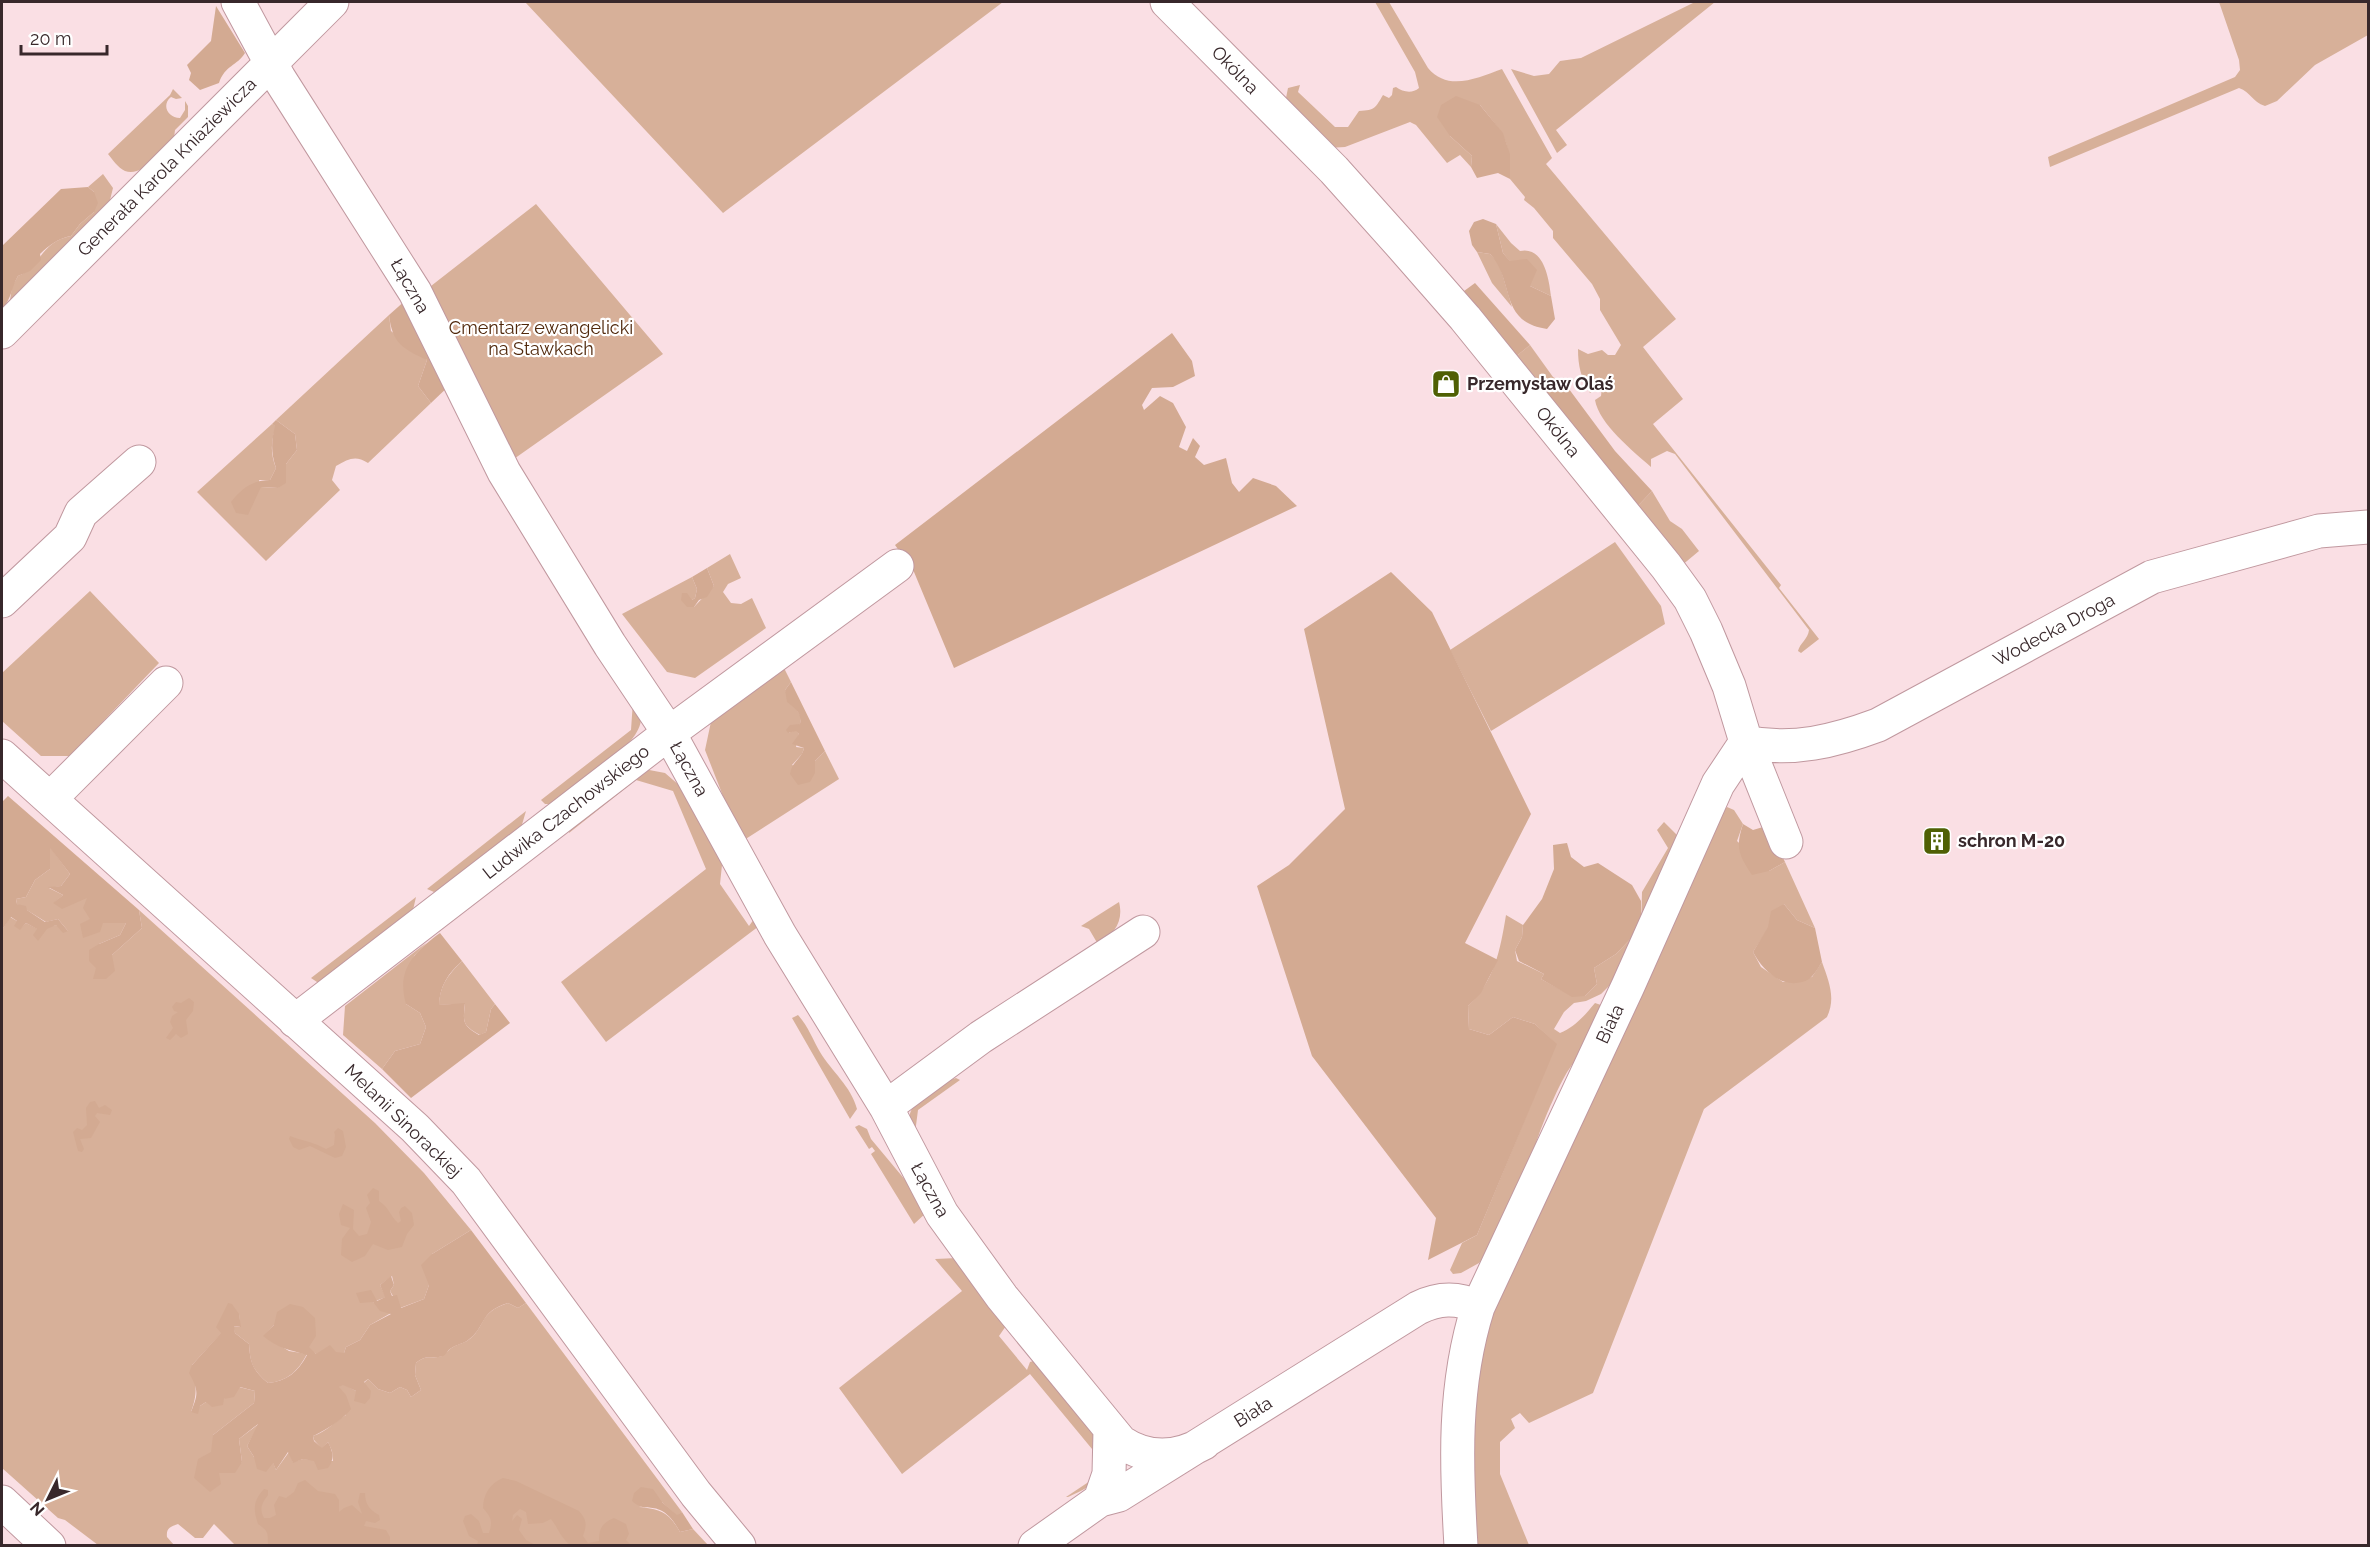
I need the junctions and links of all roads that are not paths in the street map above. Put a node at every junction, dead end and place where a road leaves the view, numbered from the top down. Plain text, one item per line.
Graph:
1 (238, 2) edge
2 (332, 2) edge
3 (1167, 2) edge
4 (271, 62) junction
5 (2, 332) edge
6 (139, 462) dead end
7 (2368, 527) edge
8 (897, 566) dead end
9 (2, 601) edge
10 (166, 683) dead end
11 (669, 733) junction
12 (1746, 742) junction
13 (2, 756) edge
14 (50, 799) junction
15 (1786, 842) dead end
16 (1143, 932) dead end
17 (296, 1021) junction
18 (886, 1107) junction
19 (1478, 1307) junction
20 (1110, 1430) junction
21 (1204, 1443) junction
22 (1100, 1500) junction
23 (2, 1502) edge
24 (49, 1545) edge
25 (739, 1545) edge
26 (1035, 1545) edge
27 (1461, 1545) edge

1 - 4 street, Łączna
2 - 4 street, Generała Karola Kniaziewicza
3 - 12 street, Okólna
4 - 5 street, Generała Karola Kniaziewicza
4 - 11 street, Łączna
6 - 9 street
7 - 12 street, Wodecka Droga
8 - 11 street, Ludwika Czachowskiego
10 - 14 street
11 - 17 street, Ludwika Czachowskiego
11 - 18 street, Łączna
12 - 15 street, Okólna
12 - 19 street, Biała
13 - 14 street, Melanii Sinorackiej
14 - 17 street, Melanii Sinorackiej
16 - 18 street
17 - 25 street, Melanii Sinorackiej
18 - 20 street, Łączna
19 - 21 street, Biała
19 - 27 street, Biała
20 - 21 street, Łączna
20 - 22 street
21 - 22 street, Biała
22 - 26 street, Biała
23 - 24 street

